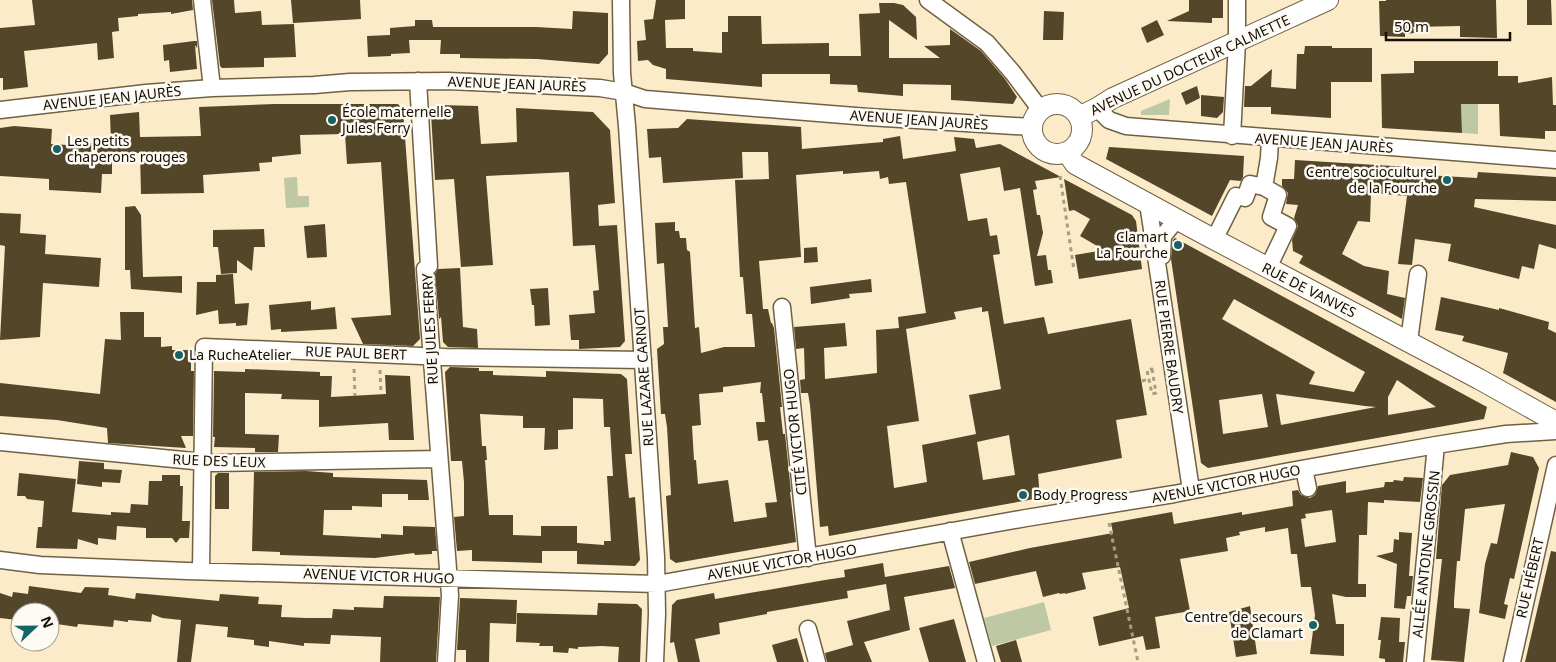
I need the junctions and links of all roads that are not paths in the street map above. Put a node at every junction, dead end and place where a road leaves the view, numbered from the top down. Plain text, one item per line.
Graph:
1 (202, 0) edge
2 (621, 0) edge
3 (928, 0) edge
4 (1236, 0) edge
5 (1328, 0) edge
6 (1237, 42) junction
7 (418, 81) junction
8 (212, 88) junction
9 (624, 92) junction
10 (1097, 108) junction
11 (0, 110) edge
12 (1079, 117) junction
13 (1036, 118) junction
14 (1232, 136) junction
15 (1270, 138) junction
16 (1067, 152) junction
17 (1556, 160) edge
18 (1264, 187) junction
19 (1148, 203) junction
20 (1178, 219) junction
21 (1214, 240) junction
22 (1268, 268) junction
23 (1158, 272) junction
24 (1418, 274) dead end
25 (782, 307) dead end
26 (1408, 341) junction
27 (431, 356) junction
28 (643, 360) junction
29 (1556, 422) edge
30 (1556, 431) edge
31 (0, 442) edge
32 (1436, 445) junction
33 (439, 459) junction
34 (202, 463) junction
35 (1556, 465) edge
36 (1304, 469) junction
37 (1308, 488) dead end
38 (1191, 490) junction
39 (950, 531) junction
40 (808, 558) junction
41 (0, 560) edge
42 (202, 571) junction
43 (448, 578) junction
44 (657, 584) junction
45 (808, 629) dead end
46 (446, 662) edge
47 (655, 662) edge
48 (817, 662) edge
49 (986, 662) edge
50 (1415, 662) edge
51 (1512, 662) edge

1 - 8 street
2 - 9 street, RUE LAZARE CARNOT
3 - 13 street
4 - 6 street
5 - 6 main road, AVENUE DU DOCTEUR CALMETTE
6 - 10 main road, AVENUE DU DOCTEUR CALMETTE
6 - 14 street
7 - 8 street, AVENUE JEAN JAURÈS
7 - 9 street, AVENUE JEAN JAURÈS
7 - 27 street, RUE JULES FERRY
8 - 11 street, AVENUE JEAN JAURÈS
9 - 13 street, AVENUE JEAN JAURÈS
9 - 28 street, RUE LAZARE CARNOT
10 - 12 main road, AVENUE DU DOCTEUR CALMETTE
10 - 14 street, AVENUE JEAN JAURÈS
12 - 13 main road
12 - 16 main road
13 - 16 main road
14 - 15 street, AVENUE JEAN JAURÈS
15 - 17 street, AVENUE JEAN JAURÈS
15 - 18 street
16 - 19 main road, RUE DE VANVES
18 - 21 street
18 - 22 street
19 - 20 main road, RUE DE VANVES
19 - 23 street, RUE PIERRE BAUDRY
20 - 21 main road, RUE DE VANVES
20 - 23 street
21 - 22 main road, RUE DE VANVES
22 - 26 main road, RUE DE VANVES
23 - 38 street, RUE PIERRE BAUDRY
24 - 26 street
25 - 40 street, CITÉ VICTOR HUGO
26 - 29 main road, RUE DE VANVES
27 - 28 street, RUE PAUL BERT
27 - 33 street, RUE JULES FERRY
27 - 34 street, RUE PAUL BERT
28 - 44 street, RUE LAZARE CARNOT
30 - 32 street, AVENUE VICTOR HUGO
31 - 34 street, RUE DES LEUX
32 - 36 street, AVENUE VICTOR HUGO
32 - 50 street, ALLÉE ANTOINE GROSSIN
33 - 34 street, RUE DES LEUX
33 - 43 street, RUE JULES FERRY
34 - 42 street, RUE PAUL BERT
35 - 51 street, RUE HÉBERT
36 - 37 street
36 - 38 street, AVENUE VICTOR HUGO
38 - 39 street, AVENUE VICTOR HUGO
39 - 40 street, AVENUE VICTOR HUGO
39 - 49 street
40 - 44 street, AVENUE VICTOR HUGO
41 - 42 street, AVENUE VICTOR HUGO
42 - 43 street, AVENUE VICTOR HUGO
43 - 44 street, AVENUE VICTOR HUGO
43 - 46 street, RUE JULES FERRY
44 - 47 street, RUE LAZARE CARNOT
45 - 48 street

